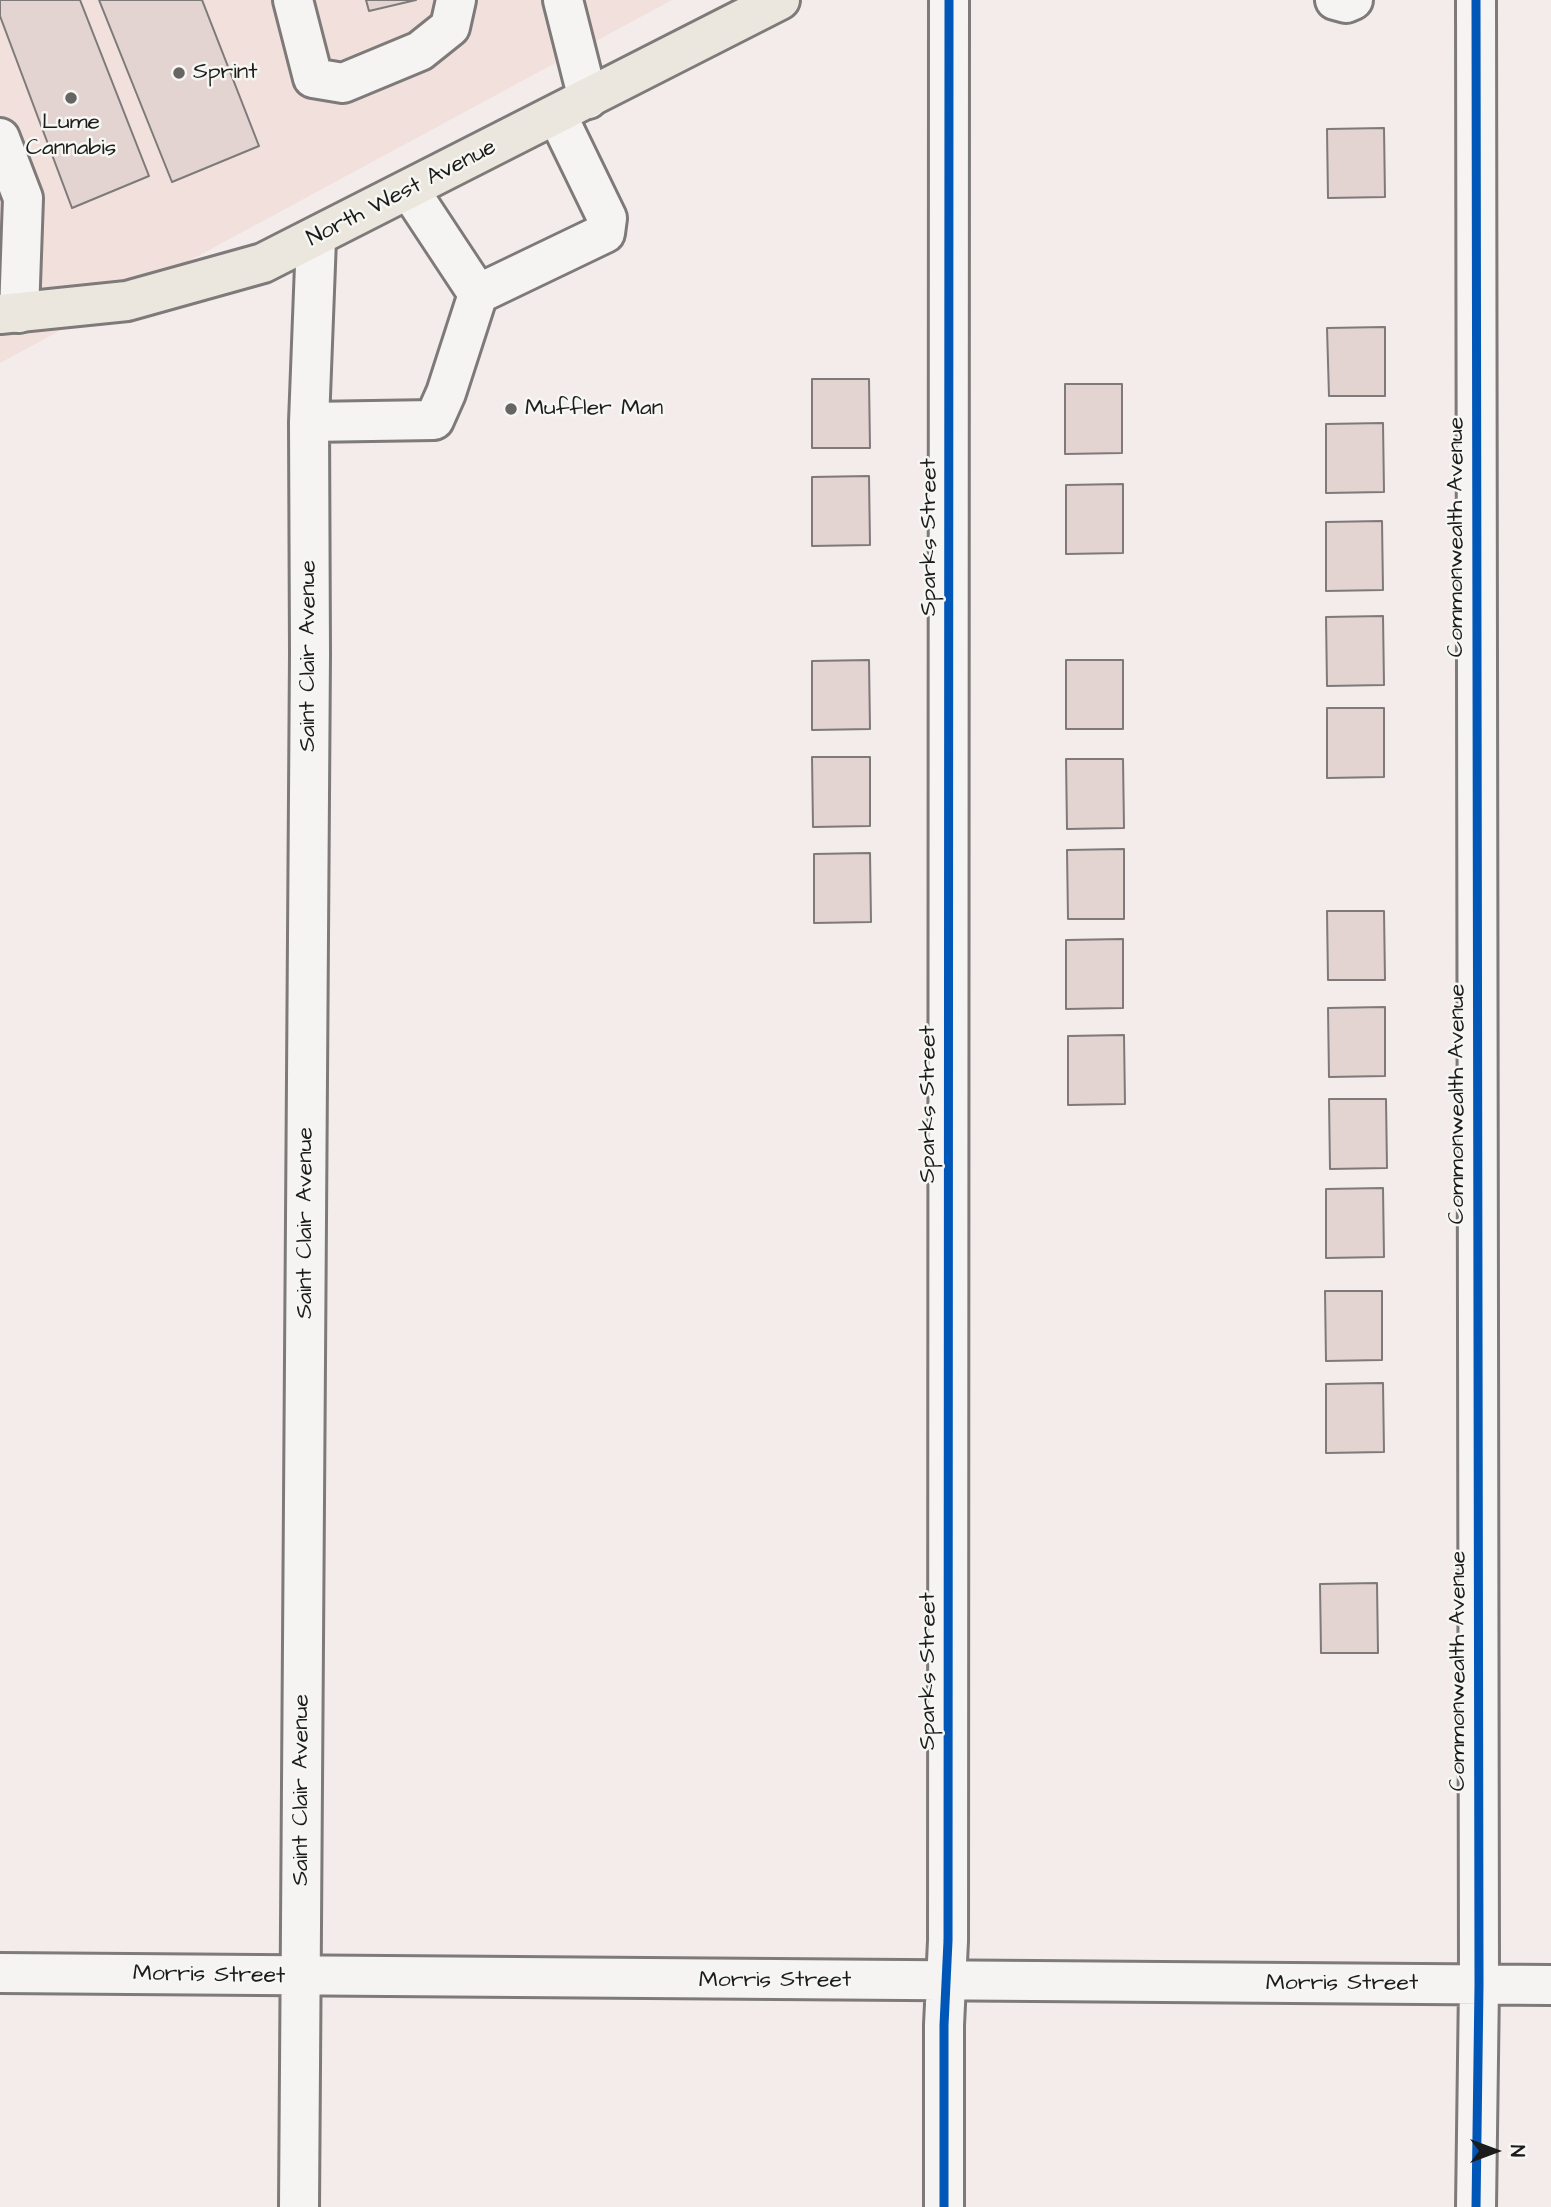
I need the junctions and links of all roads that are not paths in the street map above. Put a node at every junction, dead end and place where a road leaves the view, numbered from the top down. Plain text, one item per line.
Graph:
1 (293, 0) edge
2 (456, 0) edge
3 (563, 0) edge
4 (780, 0) edge
5 (949, 0) edge
6 (1335, 0) edge
7 (1353, 0) edge
8 (1476, 0) edge
9 (572, 107) junction
10 (0, 138) edge
11 (410, 191) junction
12 (316, 239) junction
13 (478, 294) junction
14 (9, 313) edge
15 (309, 422) junction
16 (0, 1973) edge
17 (300, 1977) junction
18 (947, 1982) junction
19 (1551, 1984) edge
20 (1479, 1985) junction
21 (299, 2207) edge
22 (944, 2207) edge
23 (1476, 2207) edge

1 - 2 street
3 - 9 street
4 - 9 main road, North West Avenue
5 - 18 street, Sparks Street
6 - 7 street
8 - 20 street, Commonwealth Avenue
9 - 11 main road, North West Avenue
9 - 13 street
10 - 14 street
11 - 12 main road, North West Avenue
11 - 13 street
12 - 14 main road, North West Avenue
12 - 15 street, Saint Clair Avenue
13 - 15 street
15 - 17 street, Saint Clair Avenue
16 - 17 street, Morris Street
17 - 18 street, Morris Street
17 - 21 street, Saint Clair Avenue
18 - 20 street, Morris Street
18 - 22 street, Sparks Street
19 - 20 street, Morris Street
20 - 23 street, Commonwealth Avenue

